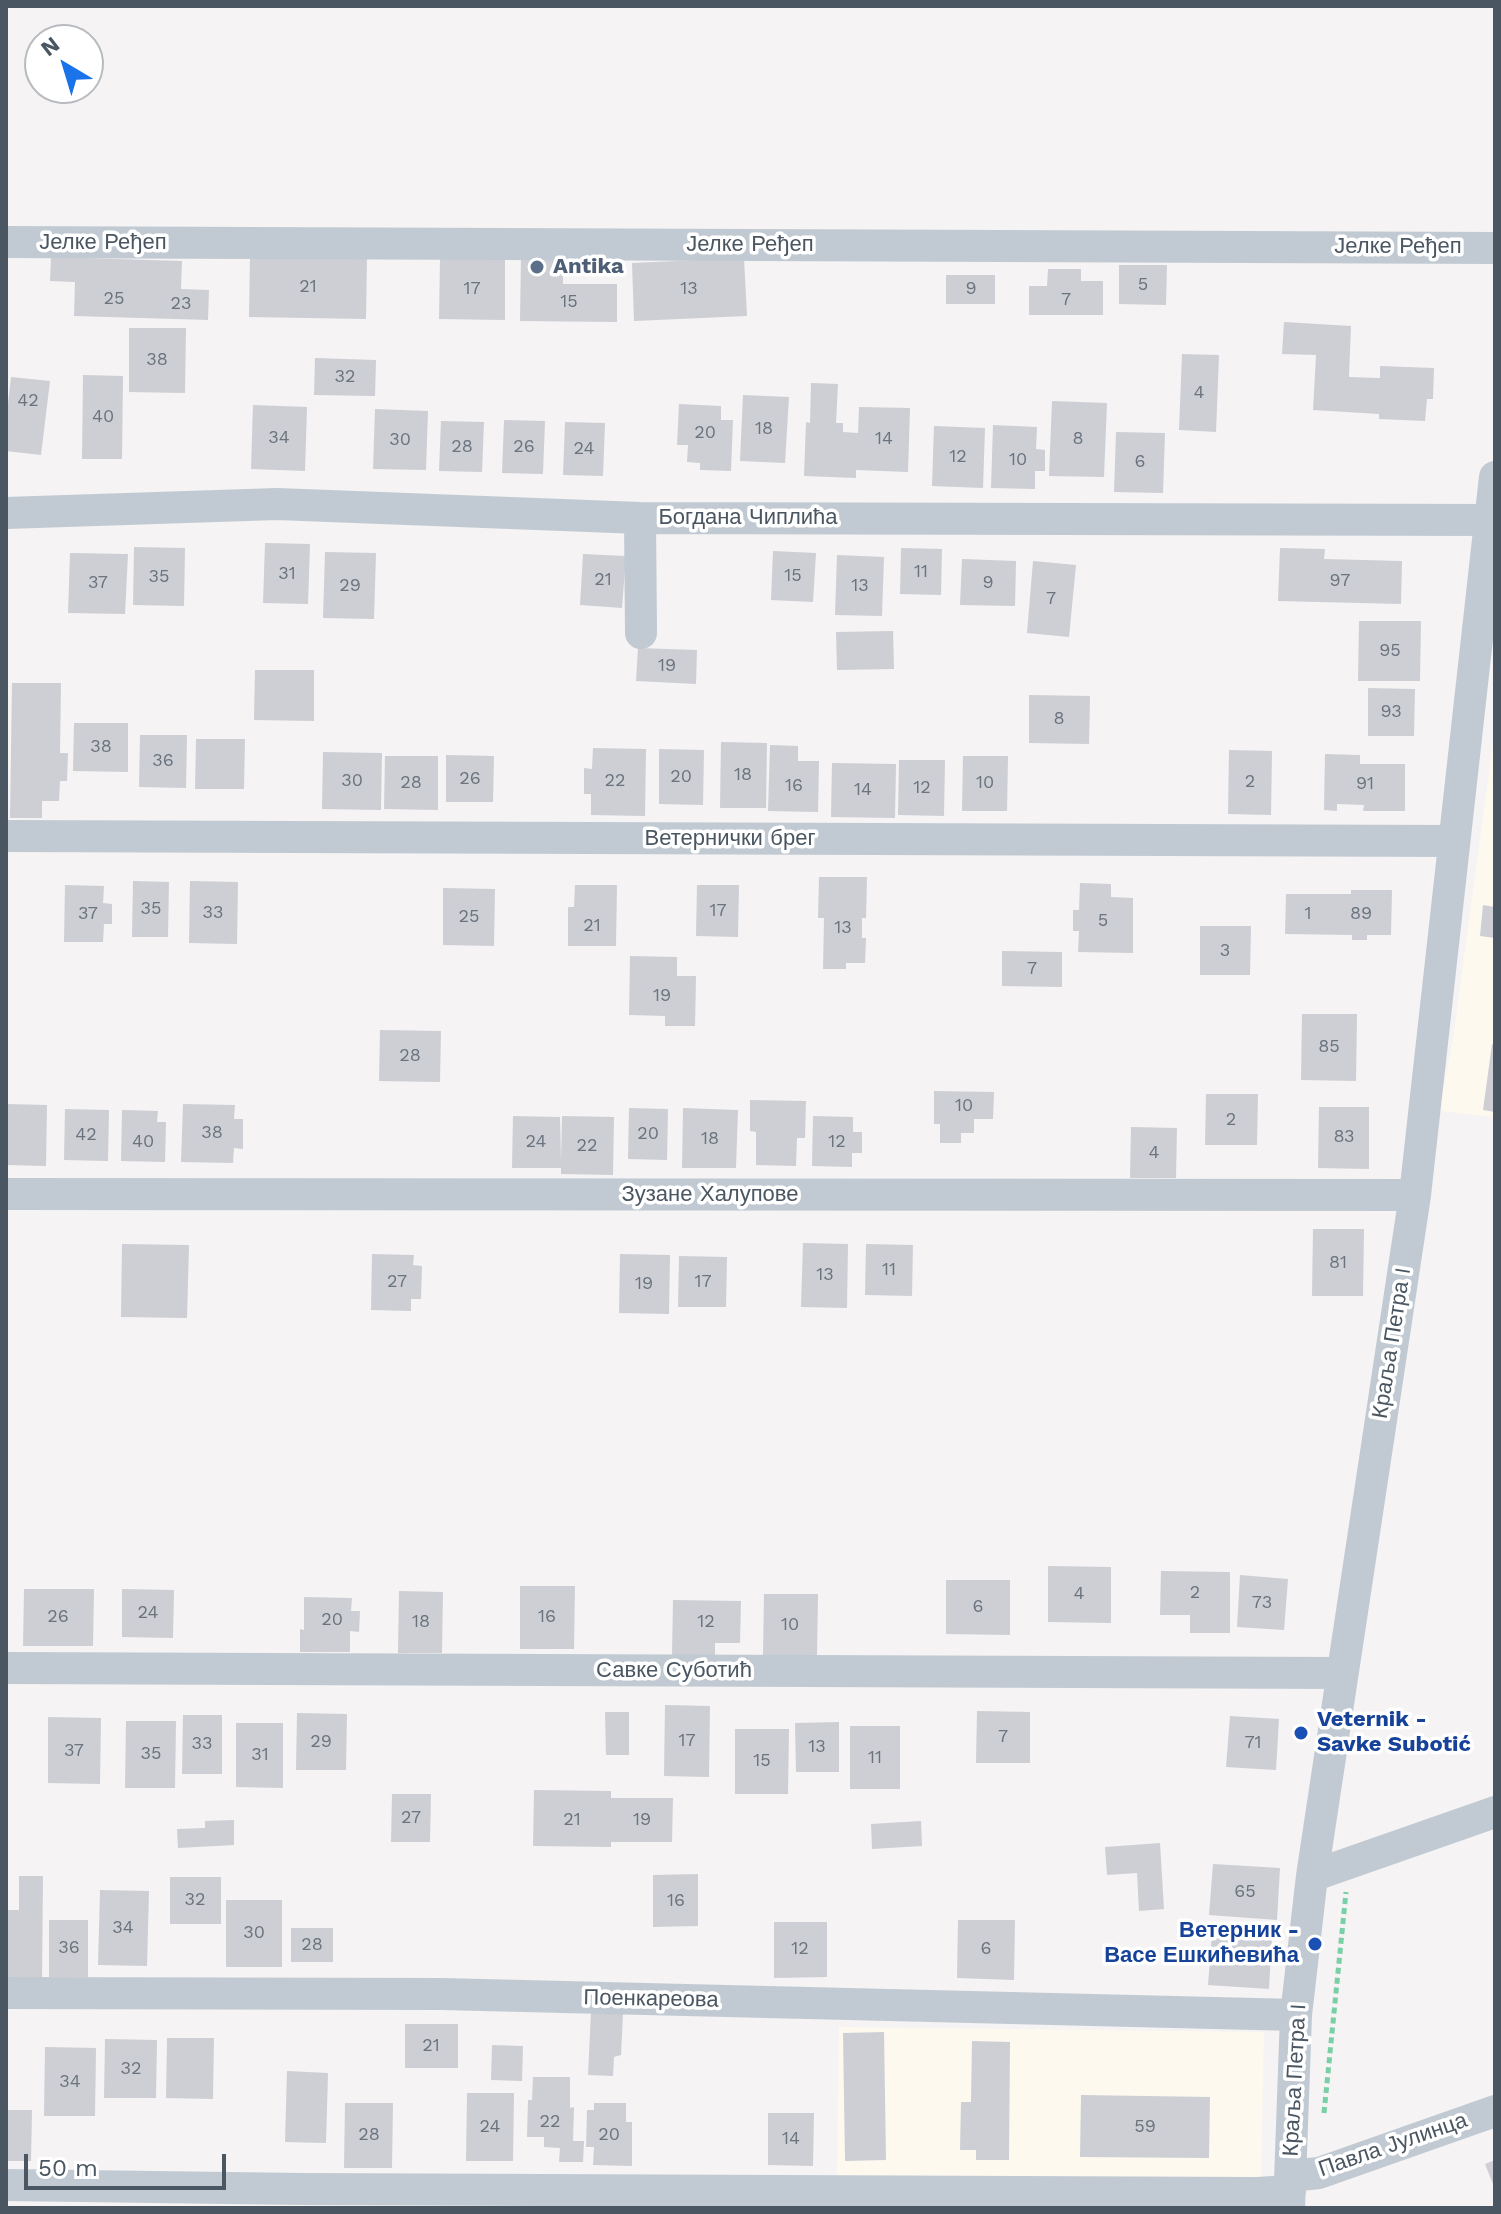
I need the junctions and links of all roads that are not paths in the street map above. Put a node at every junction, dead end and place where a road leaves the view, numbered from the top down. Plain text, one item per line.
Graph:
1 (6, 242) edge
2 (1495, 248) edge
3 (1495, 477) edge
4 (6, 513) edge
5 (640, 518) junction
6 (1491, 520) junction
7 (641, 633) dead end
8 (6, 836) edge
9 (1454, 841) junction
10 (6, 1194) edge
11 (1415, 1195) junction
12 (6, 1668) edge
13 (1341, 1673) junction
14 (1495, 1812) edge
15 (1312, 1876) junction
16 (6, 1993) edge
17 (1296, 2015) junction
18 (1495, 2111) edge
19 (6, 2185) edge
20 (1290, 2192) edge

1 - 2 street, Јелке Ређеп
3 - 6 street, Краља Петра I
4 - 5 street, Богдана Чиплића
5 - 6 street, Богдана Чиплића
5 - 7 street
6 - 9 street, Краља Петра I
8 - 9 street, Ветернички брег
9 - 11 street, Краља Петра I
10 - 11 street, Зузане Халупове
11 - 13 street, Краља Петра I
12 - 13 street, Савке Суботић
13 - 15 street, Краља Петра I
14 - 15 street
15 - 17 street, Краља Петра I
16 - 17 street, Поенкареова
17 - 20 street, Краља Петра I
18 - 20 street, Павла Јулинца
19 - 20 street, Павла Јулинца

